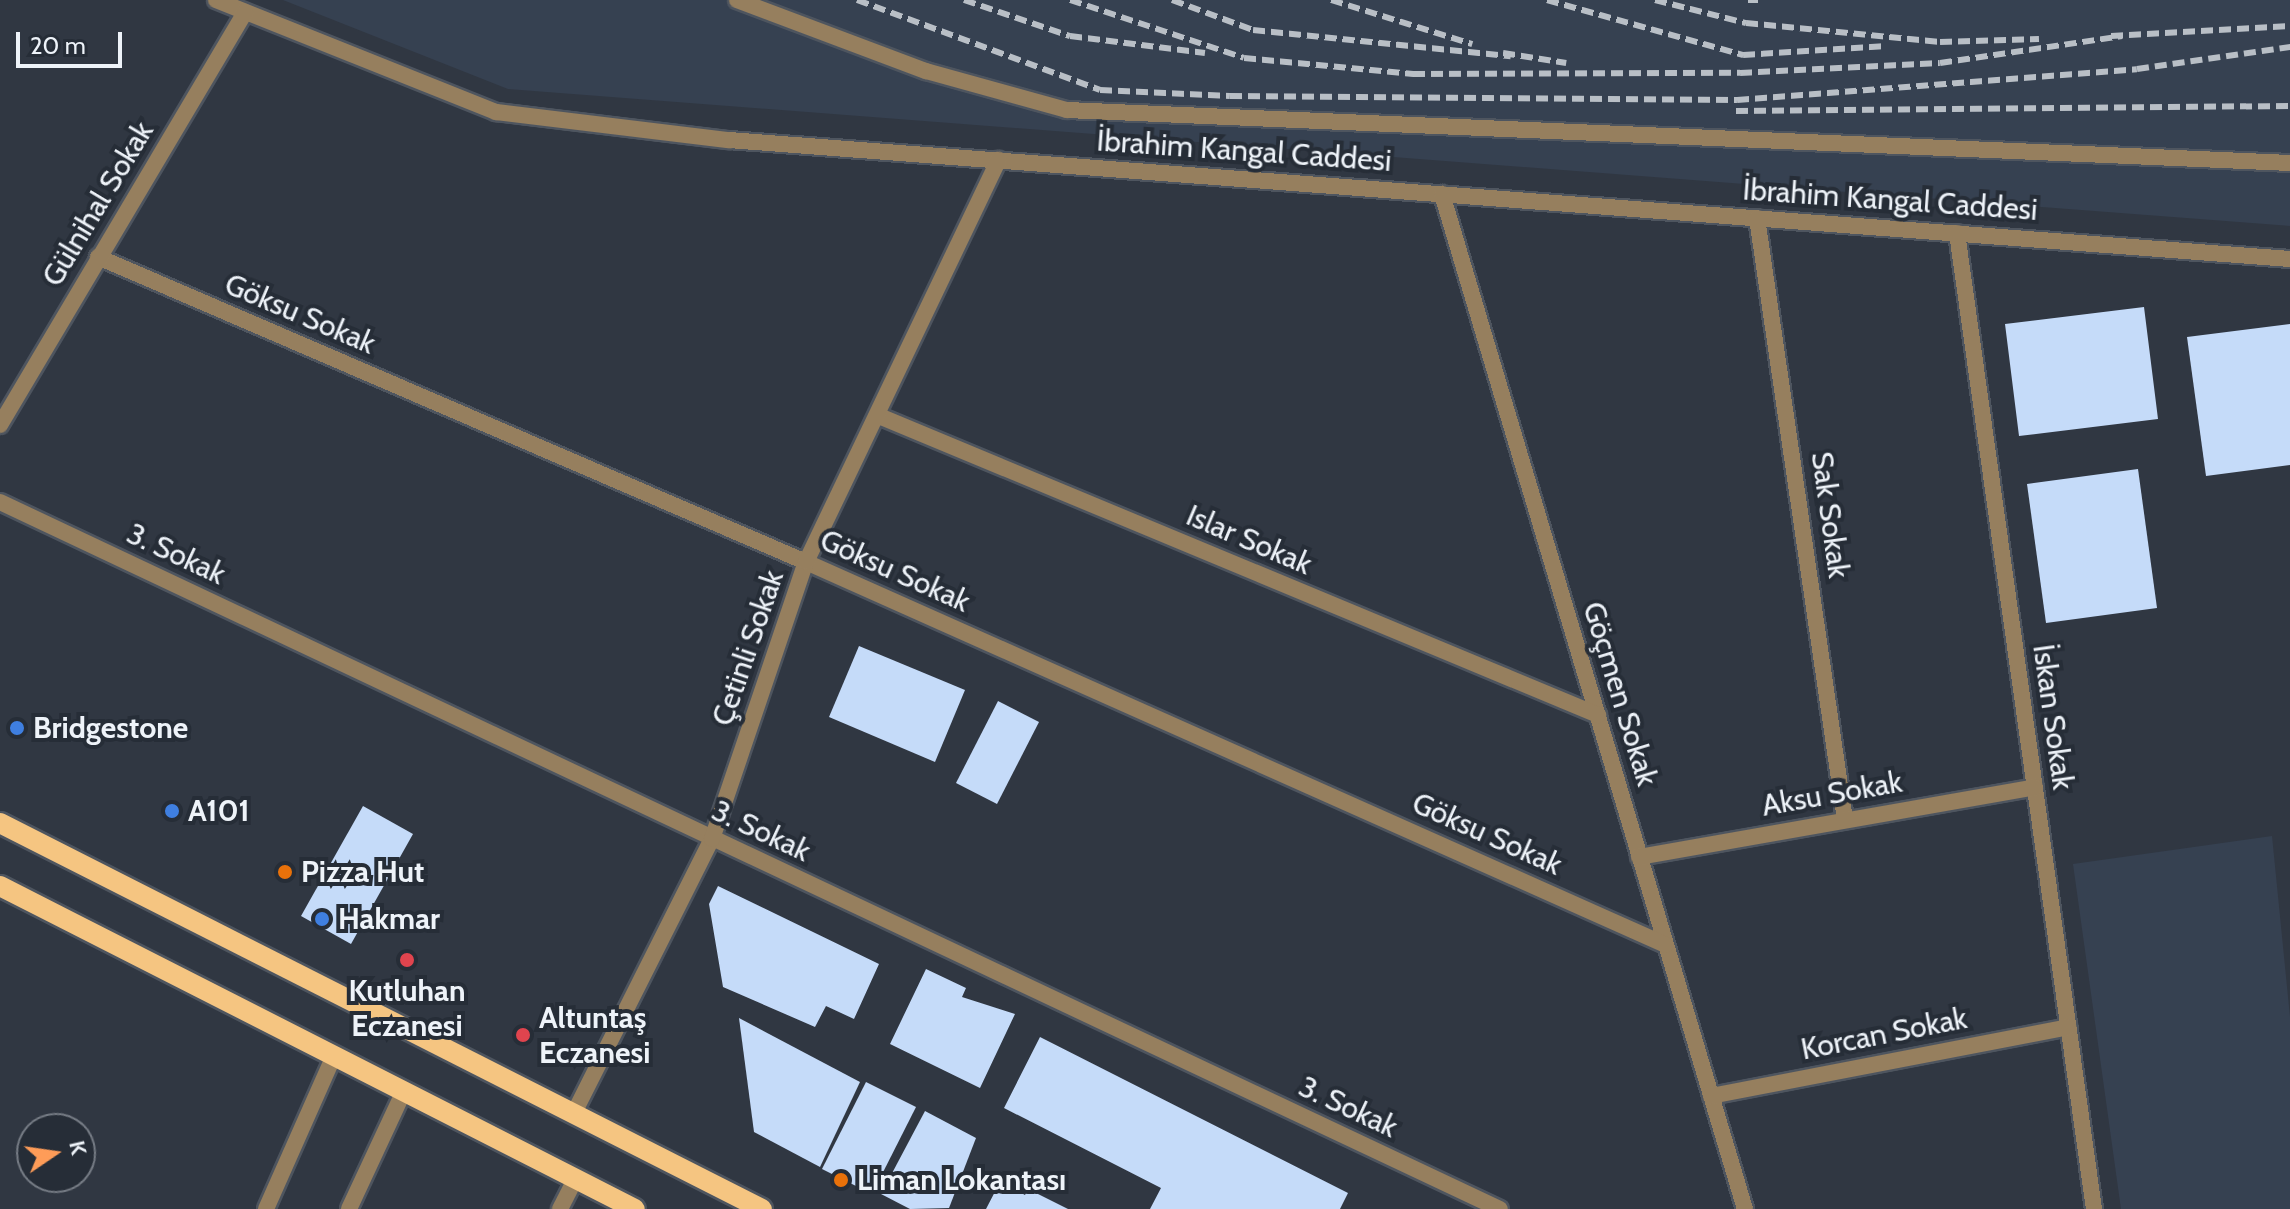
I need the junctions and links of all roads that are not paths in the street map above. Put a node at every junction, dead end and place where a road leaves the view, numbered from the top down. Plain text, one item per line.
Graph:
1 (216, 0) edge
2 (737, 0) edge
3 (245, 12) junction
4 (999, 160) junction
5 (2290, 163) edge
6 (1442, 194) junction
7 (1757, 218) junction
8 (1957, 233) junction
9 (98, 257) junction
10 (2290, 259) edge
11 (879, 416) junction
12 (0, 425) edge
13 (0, 502) edge
14 (806, 562) junction
15 (1598, 715) junction
16 (2035, 787) junction
17 (1845, 820) junction
18 (0, 823) edge
19 (712, 839) junction
20 (1639, 857) junction
21 (0, 886) edge
22 (1666, 945) junction
23 (2068, 1027) junction
24 (333, 1058) junction
25 (403, 1093) junction
26 (1711, 1096) junction
27 (575, 1111) junction
28 (575, 1179) junction
29 (627, 1207) edge
30 (266, 1209) edge
31 (349, 1209) edge
32 (560, 1209) edge
33 (762, 1209) edge
34 (1500, 1209) edge
35 (1745, 1209) edge
36 (2094, 1209) edge

1 - 3 street, İbrahim Kangal Caddesi
2 - 5 street
3 - 4 street, İbrahim Kangal Caddesi
3 - 9 street, Gülnihal Sokak
4 - 6 street, İbrahim Kangal Caddesi
4 - 11 street, Çetinli Sokak
6 - 7 street, İbrahim Kangal Caddesi
6 - 15 street, Göçmen Sokak
7 - 8 street, İbrahim Kangal Caddesi
7 - 17 street, Sak Sokak
8 - 10 street, İbrahim Kangal Caddesi
8 - 16 street, İskan Sokak
9 - 12 street, Gülnihal Sokak
9 - 14 street, Göksu Sokak
11 - 14 street, Çetinli Sokak
11 - 15 street, Islar Sokak
13 - 19 street, 3. Sokak
14 - 19 street, Çetinli Sokak
14 - 22 street, Göksu Sokak
15 - 20 street, Göçmen Sokak
16 - 17 street, Aksu Sokak
16 - 23 street, İskan Sokak
17 - 20 street, Aksu Sokak
18 - 27 main road
19 - 27 street, Çetinli Sokak
19 - 34 street, 3. Sokak
20 - 22 street, Göçmen Sokak
21 - 24 main road
22 - 26 street, Göçmen Sokak
23 - 26 street, Korcan Sokak
23 - 36 street, İskan Sokak
24 - 25 main road
24 - 30 street
25 - 28 main road
25 - 31 street
26 - 35 street, Göçmen Sokak
27 - 33 main road
28 - 29 main road
28 - 32 street

